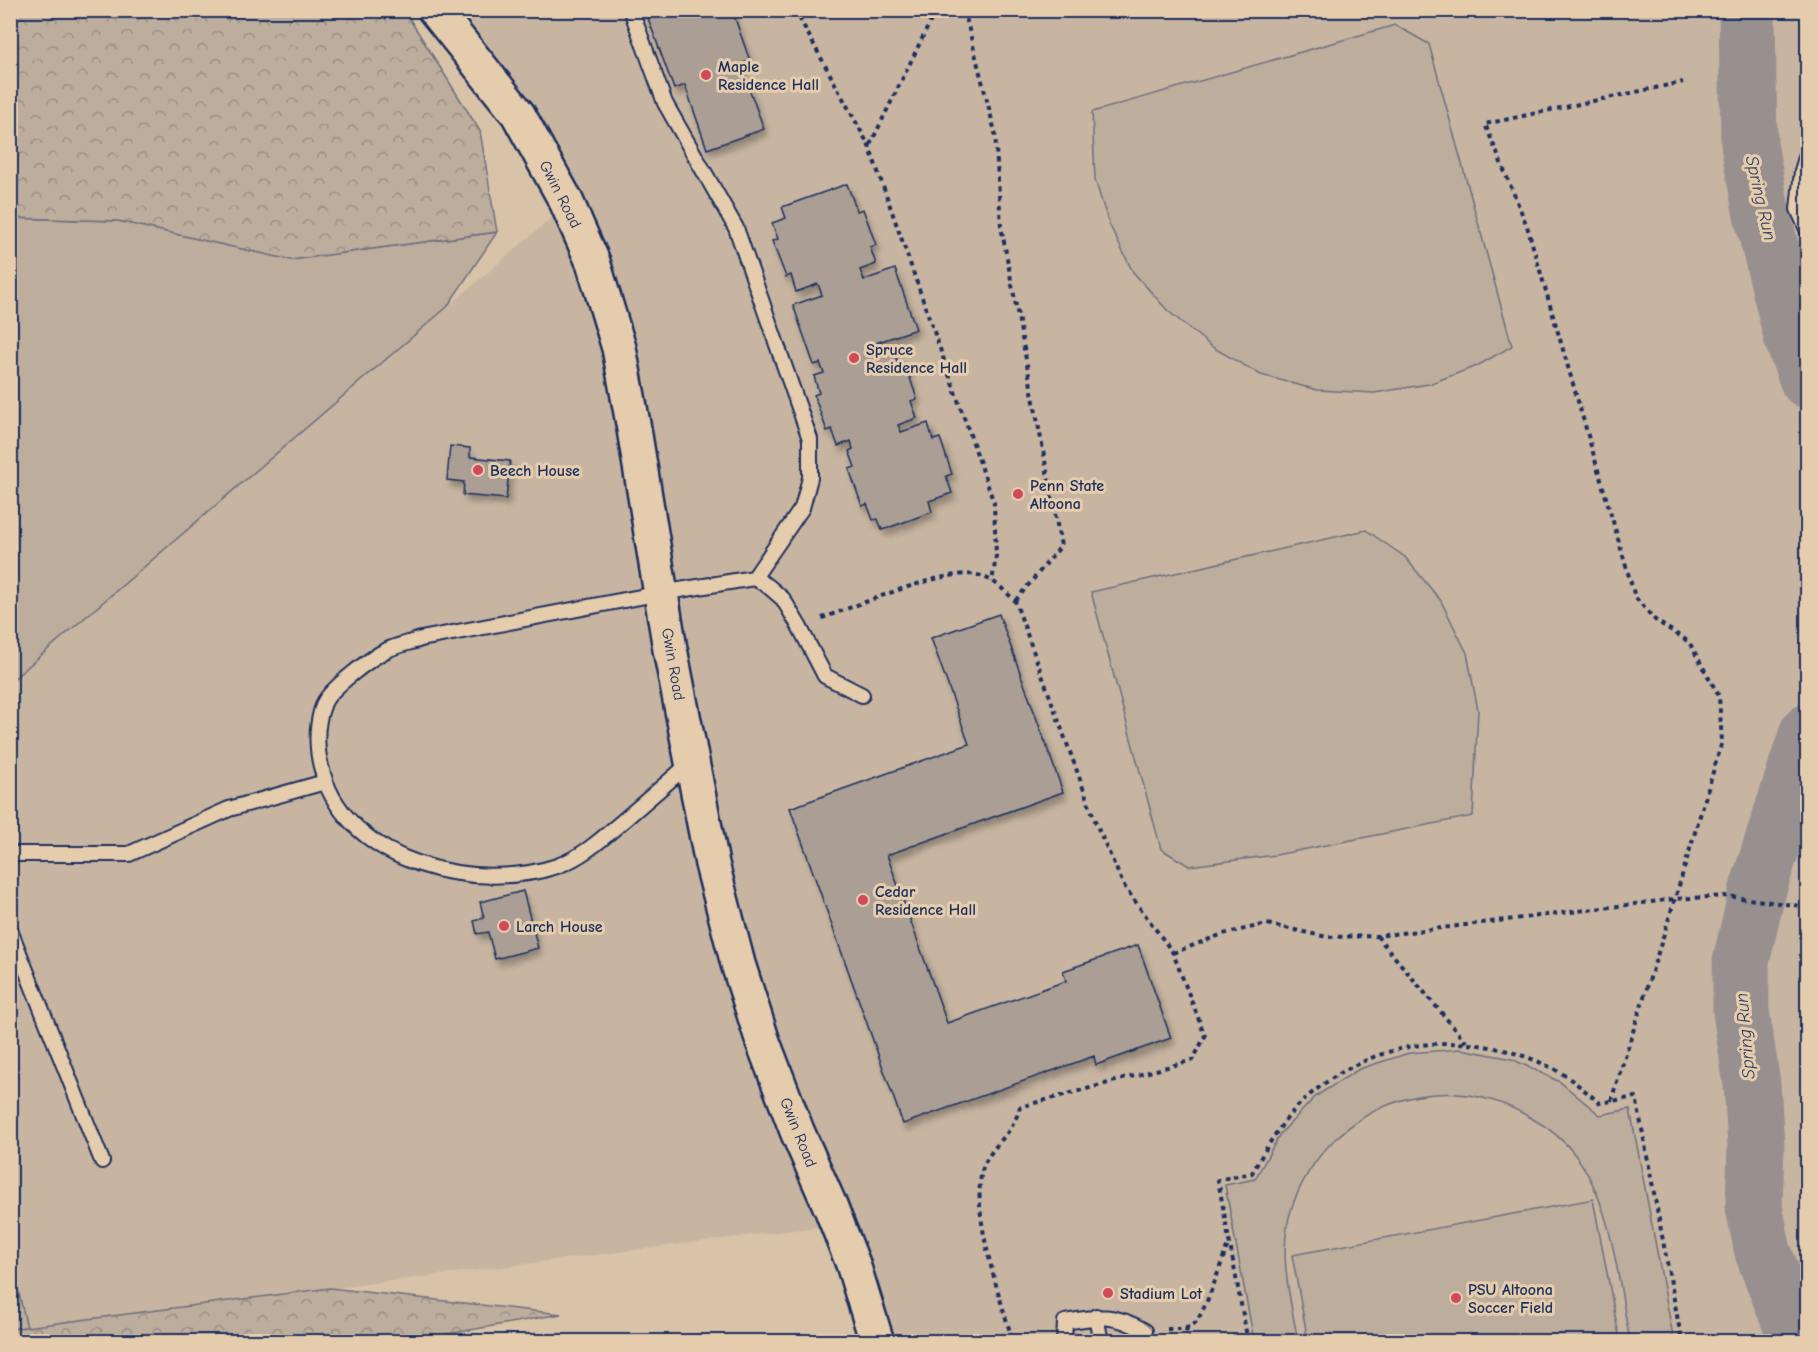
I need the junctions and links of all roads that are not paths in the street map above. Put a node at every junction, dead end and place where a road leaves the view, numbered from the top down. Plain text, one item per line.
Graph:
1 (435, 10) edge
2 (631, 10) edge
3 (1808, 151) edge
4 (1808, 231) edge
5 (754, 578) junction
6 (661, 593) junction
7 (862, 695) dead end
8 (692, 761) junction
9 (325, 782) junction
10 (10, 854) edge
11 (10, 930) edge
12 (102, 1161) dead end
13 (1096, 1316) junction
14 (1145, 1331) road end
15 (877, 1341) edge
16 (1064, 1341) edge
17 (1101, 1341) edge

1 - 6 street, Gwin Road
2 - 5 lane
3 - 4 lane
5 - 6 lane
5 - 7 lane
6 - 8 street, Gwin Road
6 - 9 lane
8 - 9 lane
8 - 15 street, Gwin Road
9 - 10 lane
11 - 12 lane
13 - 14 lane
13 - 16 lane
13 - 17 lane

